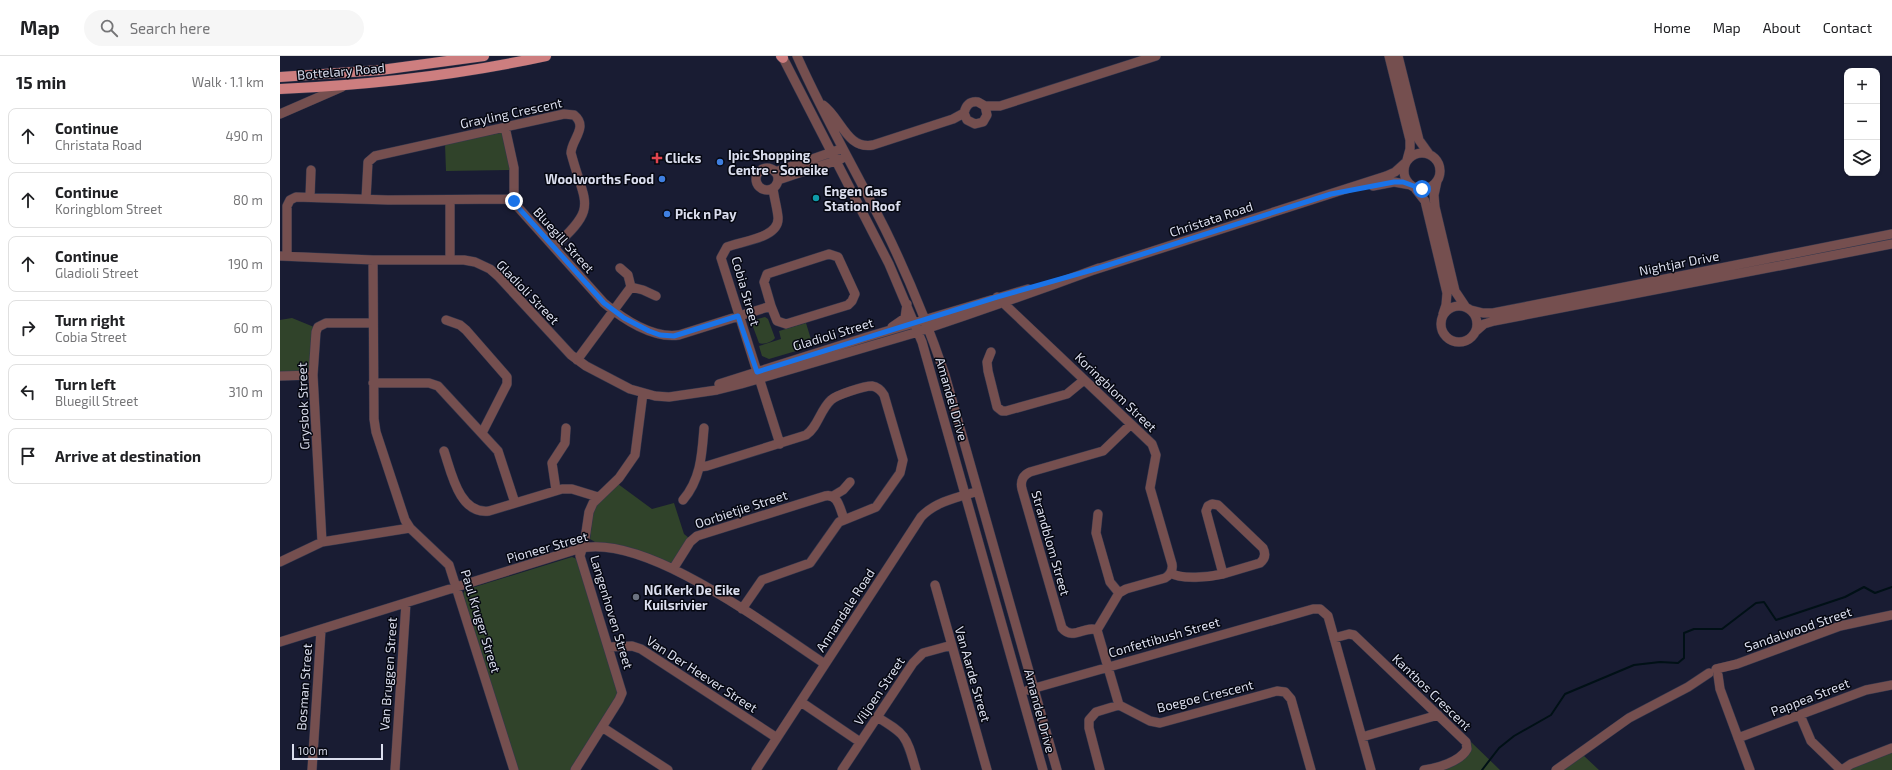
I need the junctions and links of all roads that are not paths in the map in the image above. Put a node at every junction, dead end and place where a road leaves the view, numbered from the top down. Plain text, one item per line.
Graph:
1 (484, 56) edge
2 (546, 56) edge
3 (797, 56) edge
4 (1156, 56) edge
5 (1389, 56) edge
6 (1398, 56) edge
7 (782, 57) edge
8 (280, 77) edge
9 (349, 84) junction
10 (280, 89) edge
11 (820, 103) junction
12 (986, 111) junction
13 (964, 113) junction
14 (280, 114) edge
15 (505, 128) junction
16 (843, 148) junction
17 (832, 152) junction
18 (1429, 154) junction
19 (848, 157) junction
20 (837, 161) junction
21 (1406, 162) junction
22 (311, 170) dead end
23 (777, 176) junction
24 (1436, 181) junction
25 (1412, 186) junction
26 (769, 189) junction
27 (1331, 194) junction
28 (310, 197) junction
29 (366, 199) junction
30 (450, 200) junction
31 (514, 200) junction
32 (1892, 234) edge
33 (1892, 244) edge
34 (554, 247) junction
35 (283, 256) edge
36 (373, 260) junction
37 (450, 260) junction
38 (620, 268) dead end
39 (631, 287) junction
40 (656, 296) dead end
41 (1001, 300) junction
42 (907, 304) junction
43 (771, 306) junction
44 (1468, 308) junction
45 (614, 311) junction
46 (1443, 314) junction
47 (738, 316) junction
48 (446, 320) dead end
49 (373, 323) junction
50 (927, 324) junction
51 (916, 328) junction
52 (1476, 331) junction
53 (867, 337) junction
54 (991, 352) dead end
55 (578, 360) junction
56 (313, 374) junction
57 (758, 375) junction
58 (280, 376) edge
59 (1084, 380) junction
60 (374, 383) junction
61 (643, 393) junction
62 (1130, 424) junction
63 (566, 428) dead end
64 (704, 428) dead end
65 (482, 433) junction
66 (780, 444) junction
67 (444, 451) dead end
68 (700, 467) junction
69 (850, 482) dead end
70 (556, 490) junction
71 (977, 491) junction
72 (966, 494) junction
73 (833, 496) junction
74 (598, 497) junction
75 (683, 500) dead end
76 (515, 503) junction
77 (1098, 514) dead end
78 (844, 519) junction
79 (410, 528) junction
80 (322, 542) junction
81 (582, 548) junction
82 (280, 562) edge
83 (672, 569) junction
84 (1171, 573) junction
85 (1223, 574) junction
86 (935, 585) dead end
87 (456, 587) junction
88 (1119, 593) junction
89 (406, 603) junction
90 (742, 609) junction
91 (1892, 615) edge
92 (321, 630) junction
93 (1097, 630) junction
94 (1334, 638) junction
95 (280, 642) edge
96 (952, 645) junction
97 (609, 647) junction
98 (825, 664) junction
99 (1107, 667) junction
100 (1714, 674) junction
101 (1892, 685) edge
102 (1033, 688) junction
103 (1022, 692) junction
104 (800, 702) junction
105 (1118, 705) junction
106 (1438, 715) junction
107 (1800, 715) junction
108 (877, 717) junction
109 (602, 727) junction
110 (1362, 737) junction
111 (777, 738) junction
112 (1738, 738) junction
113 (860, 742) junction
114 (1892, 748) edge
115 (513, 767) edge
116 (1099, 767) edge
117 (312, 770) edge
118 (396, 770) edge
119 (504, 770) edge
120 (574, 770) edge
121 (668, 770) edge
122 (756, 770) edge
123 (842, 770) edge
124 (916, 770) edge
125 (987, 770) edge
126 (1043, 770) edge
127 (1056, 770) edge
128 (1310, 770) edge
129 (1371, 770) edge
130 (1424, 770) edge
131 (1556, 770) edge
132 (1750, 770) edge
133 (1842, 770) edge

1 - 8 main road, Bottelary Road
2 - 9 main road, Bottelary Road
3 - 11 street, Amandel Drive
4 - 12 street
5 - 21 street
6 - 18 street
7 - 17 street, Amandel Drive
9 - 10 main road, Bottelary Road
9 - 14 street
11 - 13 street
11 - 16 street, Amandel Drive
12 - 13 street
12 - 13 street
15 - 29 street, Grayling Crescent
15 - 31 street
15 - 34 street, Grayling Crescent
16 - 17 street
16 - 19 street, Amandel Drive
17 - 20 street, Amandel Drive
17 - 23 street
18 - 21 street
18 - 24 street
19 - 20 street
19 - 50 street, Amandel Drive
20 - 23 street
20 - 42 street, Amandel Drive
21 - 25 street
21 - 27 street, Christata Road
22 - 28 street
23 - 26 street
23 - 26 street
24 - 25 street
24 - 44 street
25 - 27 street, Christata Road
25 - 46 street
26 - 47 street, Cobia Street
27 - 41 street, Christata Road
28 - 29 street
28 - 35 street
29 - 30 street
30 - 31 street
30 - 37 street
31 - 34 street, Bluegill Street
32 - 44 street, Nightjar Drive
33 - 52 street, Nightjar Drive
34 - 45 street, Bluegill Street
35 - 36 street, Gladioli Street
36 - 37 street, Gladioli Street
36 - 49 street, Paul Kruger Street
37 - 55 street, Gladioli Street
38 - 39 street
39 - 40 street
39 - 45 street
41 - 50 street
41 - 59 street, Koringblom Street
42 - 51 street, Amandel Drive
42 - 53 street
43 - 43 street
43 - 47 street, Bluegill Street
44 - 46 street
44 - 52 street
45 - 47 street, Bluegill Street
45 - 55 street
46 - 52 street
47 - 57 street, Cobia Street
48 - 65 street
49 - 56 street, Grysbok Street
49 - 60 street, Paul Kruger Street
50 - 51 street
50 - 71 street, Amandel Drive
51 - 53 street, Gladioli Street
51 - 57 street, Gladioli Street
51 - 72 street, Amandel Drive
53 - 57 street, Gladioli Street
54 - 59 street
55 - 61 street, Gladioli Street
56 - 58 street
56 - 80 street, Grysbok Street
57 - 61 street, Gladioli Street
57 - 66 street, Cobia Street
59 - 62 street, Koringblom Street
60 - 65 street
60 - 79 street, Paul Kruger Street
61 - 74 street, Langenhoven Street
62 - 84 street, Koringblom Street
62 - 93 street, Strandblom Street
63 - 70 street
64 - 68 street
65 - 76 street
66 - 68 street
66 - 78 street
67 - 76 street
68 - 75 street
69 - 73 street, Oorbietjie Street
70 - 74 street
70 - 76 street
71 - 72 street, Annandale Road
71 - 102 street, Amandel Drive
72 - 98 street, Annandale Road
72 - 103 street, Amandel Drive
73 - 78 street
73 - 83 street, Oorbietjie Street
74 - 81 street, Langenhoven Street
77 - 88 street
78 - 90 street
79 - 80 street
79 - 87 street, Paul Kruger Street
80 - 82 street
81 - 83 street, Pioneer Street
81 - 87 street, Pioneer Street
81 - 97 street, Langenhoven Street
83 - 90 street, Pioneer Street
84 - 85 street
84 - 88 street
85 - 85 street
86 - 96 street, Van Aarde Street
87 - 89 street, Pioneer Street
87 - 115 street, Paul Kruger Street
88 - 93 street
89 - 92 street, Pioneer Street
89 - 118 street, Van Bruggen Street
90 - 98 street, Pioneer Street
91 - 100 street, Sandalwood Street
92 - 95 street, Pioneer Street
92 - 117 street, Bosman Street
93 - 99 street
94 - 99 street, Confettibush Street
94 - 106 street, Kantbos Crescent
94 - 110 street
96 - 108 street, Viljoen Street
96 - 125 street, Van Aarde Street
97 - 109 street, Langenhoven Street
97 - 111 street, Van Der Heever Street
98 - 104 street, Annandale Road
99 - 102 street, Confettibush Street
99 - 105 street
100 - 112 street
100 - 131 street, Sandalwood Street
101 - 107 street, Pappea Street
102 - 103 street, Confettibush Street
102 - 127 street, Amandel Drive
103 - 126 street, Amandel Drive
104 - 111 street, Annandale Road
104 - 113 street
105 - 116 street
105 - 128 street, Boegoe Crescent
106 - 110 street
106 - 130 street, Kantbos Crescent
107 - 112 street, Pappea Street
107 - 133 street
108 - 113 street, Viljoen Street
108 - 124 street
109 - 120 street, Langenhoven Street
109 - 121 street
110 - 129 street
111 - 122 street, Annandale Road
112 - 132 street
113 - 123 street, Viljoen Street
114 - 133 street
115 - 119 street

